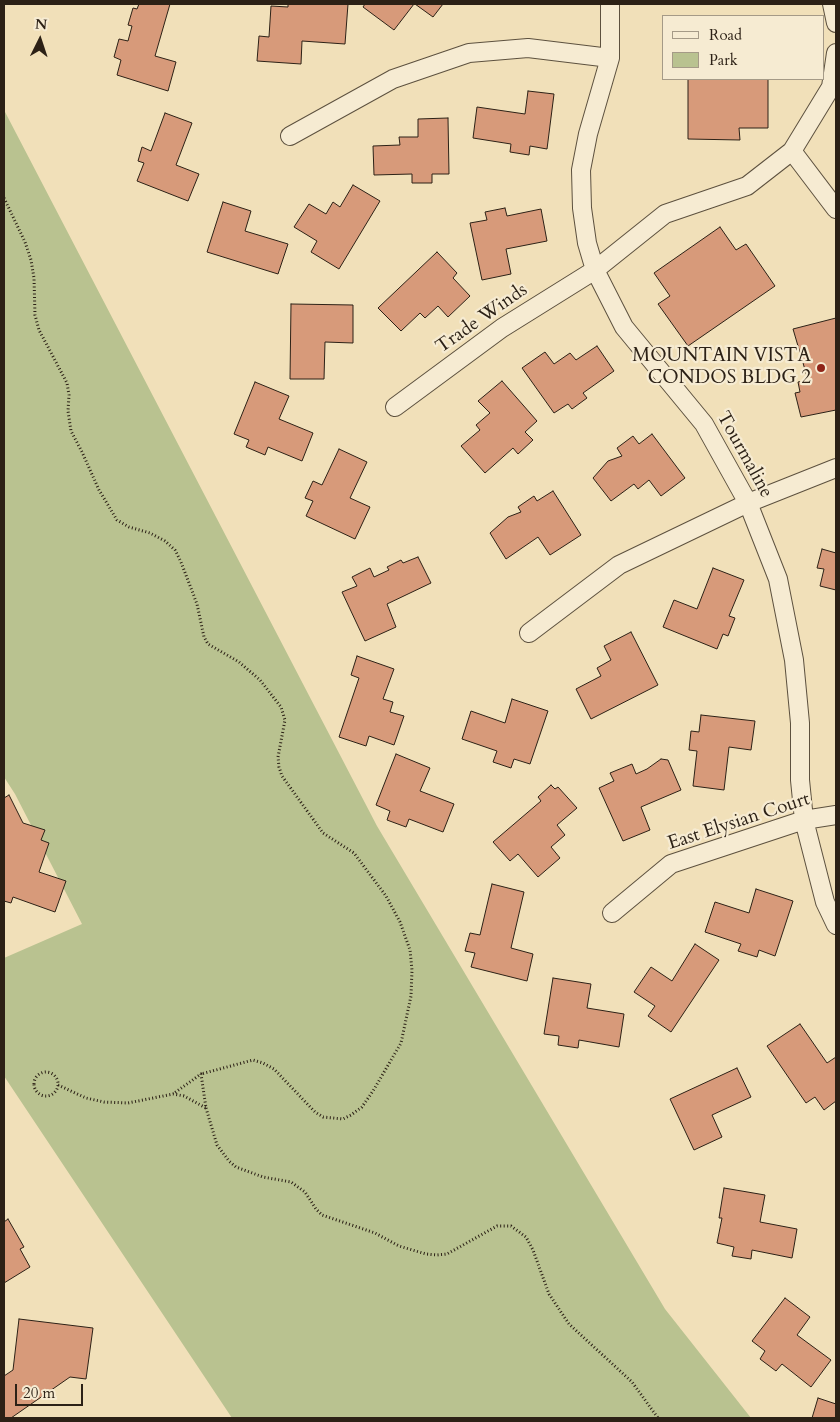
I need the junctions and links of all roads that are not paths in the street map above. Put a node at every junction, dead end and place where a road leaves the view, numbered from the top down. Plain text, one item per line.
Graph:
1 (610, 4) edge
2 (832, 4) edge
3 (836, 23) edge
4 (836, 53) edge
5 (610, 58) junction
6 (290, 136) dead end
7 (792, 151) junction
8 (836, 209) edge
9 (595, 270) junction
10 (395, 407) dead end
11 (836, 468) edge
12 (748, 503) junction
13 (529, 633) dead end
14 (836, 815) edge
15 (804, 820) junction
16 (612, 913) dead end
17 (836, 925) edge

1 - 5 street, Tourmaline
2 - 3 street
4 - 7 street
5 - 6 street
5 - 9 street, Tourmaline
7 - 8 street
7 - 9 street, Trade Winds
9 - 10 street, Trade Winds
9 - 12 street, Tourmaline
11 - 12 street
12 - 13 street
12 - 15 street, Tourmaline
14 - 15 street, East Elysian Court
15 - 16 street, East Elysian Court
15 - 17 street, Tourmaline

